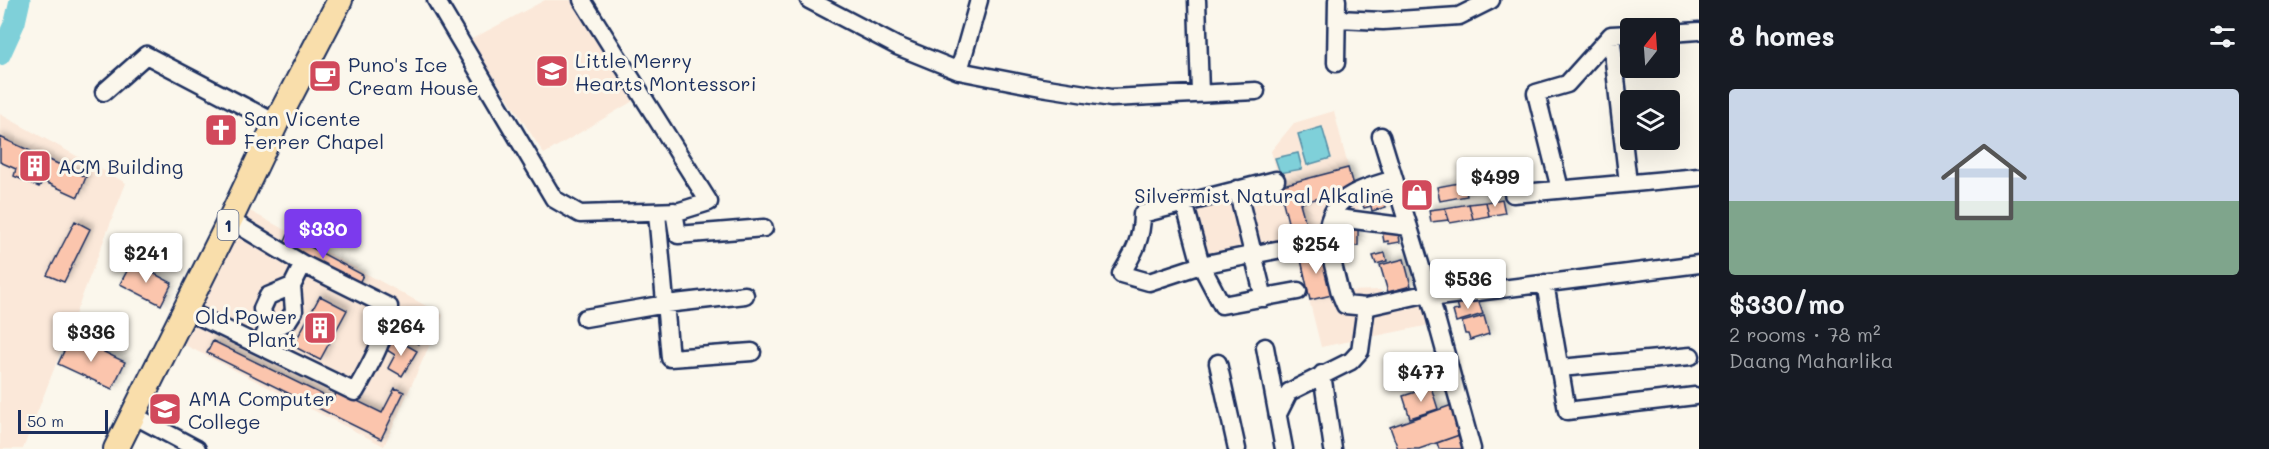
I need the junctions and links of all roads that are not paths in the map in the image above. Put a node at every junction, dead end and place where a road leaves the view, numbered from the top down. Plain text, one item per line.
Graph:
1 (340, 0) edge
2 (436, 0) edge
3 (582, 0) edge
4 (809, 0) edge
5 (979, 0) edge
6 (1197, 0) edge
7 (1337, 0) edge
8 (1491, 0) edge
9 (1337, 19) junction
10 (1699, 31) edge
11 (1680, 32) edge
12 (1611, 35) junction
13 (1620, 35) edge
14 (1336, 63) dead end
15 (959, 71) junction
16 (1256, 91) dead end
17 (104, 92) dead end
18 (1200, 93) junction
19 (276, 123) junction
20 (1381, 136) dead end
21 (1699, 177) edge
22 (1394, 179) junction
23 (1276, 180) dead end
24 (1628, 183) junction
25 (1238, 189) junction
26 (1560, 189) junction
27 (1513, 194) dead end
28 (1184, 202) junction
29 (665, 212) junction
30 (1331, 217) junction
31 (230, 220) junction
32 (1409, 227) junction
33 (764, 228) dead end
34 (1328, 240) junction
35 (1253, 255) junction
36 (303, 264) junction
37 (1699, 264) edge
38 (1201, 265) junction
39 (1545, 283) junction
40 (292, 286) junction
41 (1298, 291) dead end
42 (746, 295) dead end
43 (1429, 295) junction
44 (1264, 298) junction
45 (666, 304) junction
46 (1366, 307) junction
47 (184, 309) junction
48 (585, 318) dead end
49 (263, 338) junction
50 (1265, 347) dead end
51 (752, 352) dead end
52 (1692, 356) dead end
53 (1218, 363) dead end
54 (1560, 368) junction
55 (1322, 374) junction
56 (1695, 396) dead end
57 (1278, 414) junction
58 (133, 415) junction
59 (116, 449) edge
60 (197, 449) edge
61 (1237, 449) edge
62 (1284, 449) edge
63 (1333, 449) edge
64 (1472, 449) edge

1 - 19 highway, 1
2 - 29 street
3 - 29 street
4 - 15 street
5 - 15 street
6 - 18 street
7 - 9 street
8 - 9 street
9 - 14 street
10 - 11 street
12 - 13 street
12 - 24 street
12 - 26 street
15 - 18 street
16 - 18 street
17 - 19 street
19 - 31 highway, 1
20 - 22 street
21 - 24 street
22 - 30 street
22 - 32 street
23 - 25 street
24 - 26 street
25 - 28 street
25 - 35 street
26 - 27 street
28 - 38 street
28 - 38 street
29 - 33 street
29 - 45 street
30 - 32 street
30 - 34 street
31 - 36 street
31 - 47 highway, 1
32 - 43 street
34 - 35 street
34 - 46 street
35 - 38 street
35 - 44 street
36 - 40 street
36 - 49 street
37 - 39 street
38 - 44 street
39 - 43 street
39 - 54 street
40 - 49 street
40 - 49 street
41 - 44 street
42 - 45 street
43 - 46 street
43 - 64 street
45 - 48 street
45 - 51 street
46 - 55 street
47 - 49 street
47 - 58 highway, 1
50 - 57 street
52 - 54 street
53 - 61 street
54 - 56 street
55 - 57 street
55 - 63 street
57 - 62 street
58 - 59 highway, 1
58 - 60 street

